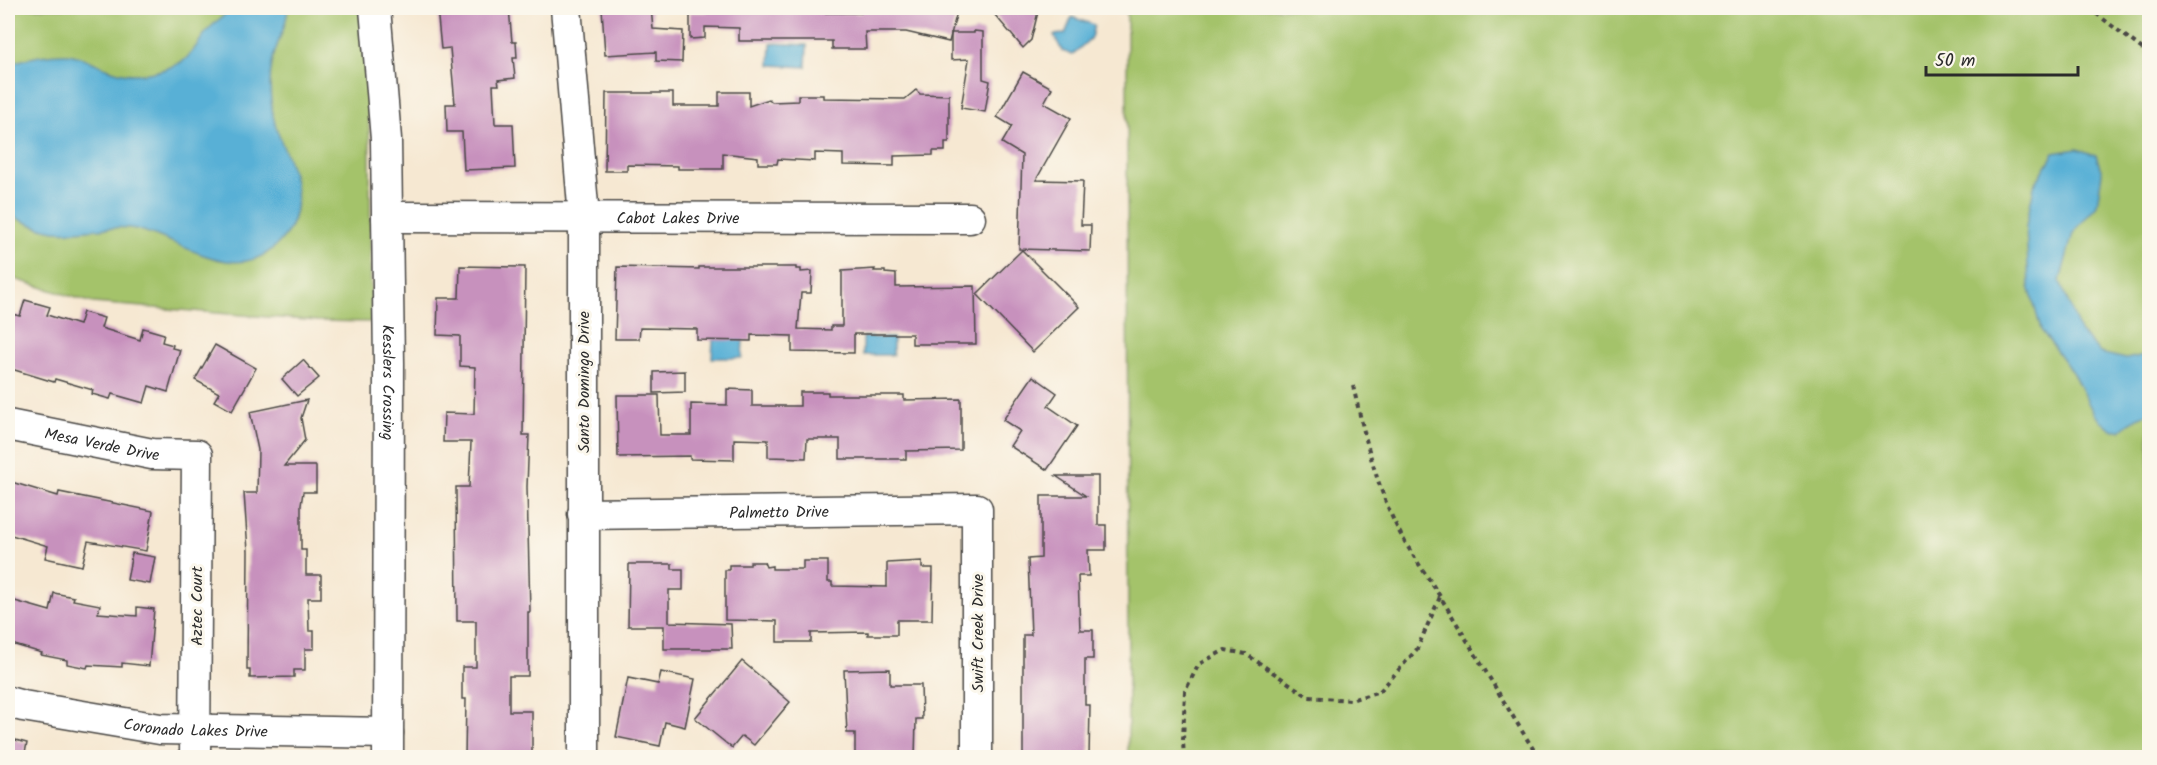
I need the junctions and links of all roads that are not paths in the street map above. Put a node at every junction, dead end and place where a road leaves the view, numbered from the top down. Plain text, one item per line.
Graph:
1 (375, 8) edge
2 (566, 8) edge
3 (387, 217) junction
4 (584, 217) junction
5 (970, 218) dead end
6 (8, 425) edge
7 (197, 455) joint
8 (976, 509) joint
9 (583, 514) junction
10 (8, 702) edge
11 (196, 743) edge
12 (388, 745) edge
13 (584, 758) edge
14 (977, 758) edge

1 - 3 street, Kesslers Crossing
2 - 4 street, Santo Domingo Drive
3 - 4 street, Cabot Lakes Drive
3 - 12 street, Kesslers Crossing
4 - 5 street, Cabot Lakes Drive
4 - 9 street, Santo Domingo Drive
6 - 7 street, Mesa Verde Drive
7 - 11 street, Aztec Court
8 - 9 street, Palmetto Drive
8 - 14 street, Swift Creek Drive
9 - 13 street, Santo Domingo Drive
10 - 11 street, Coronado Lakes Drive
11 - 12 street, Coronado Lakes Drive

